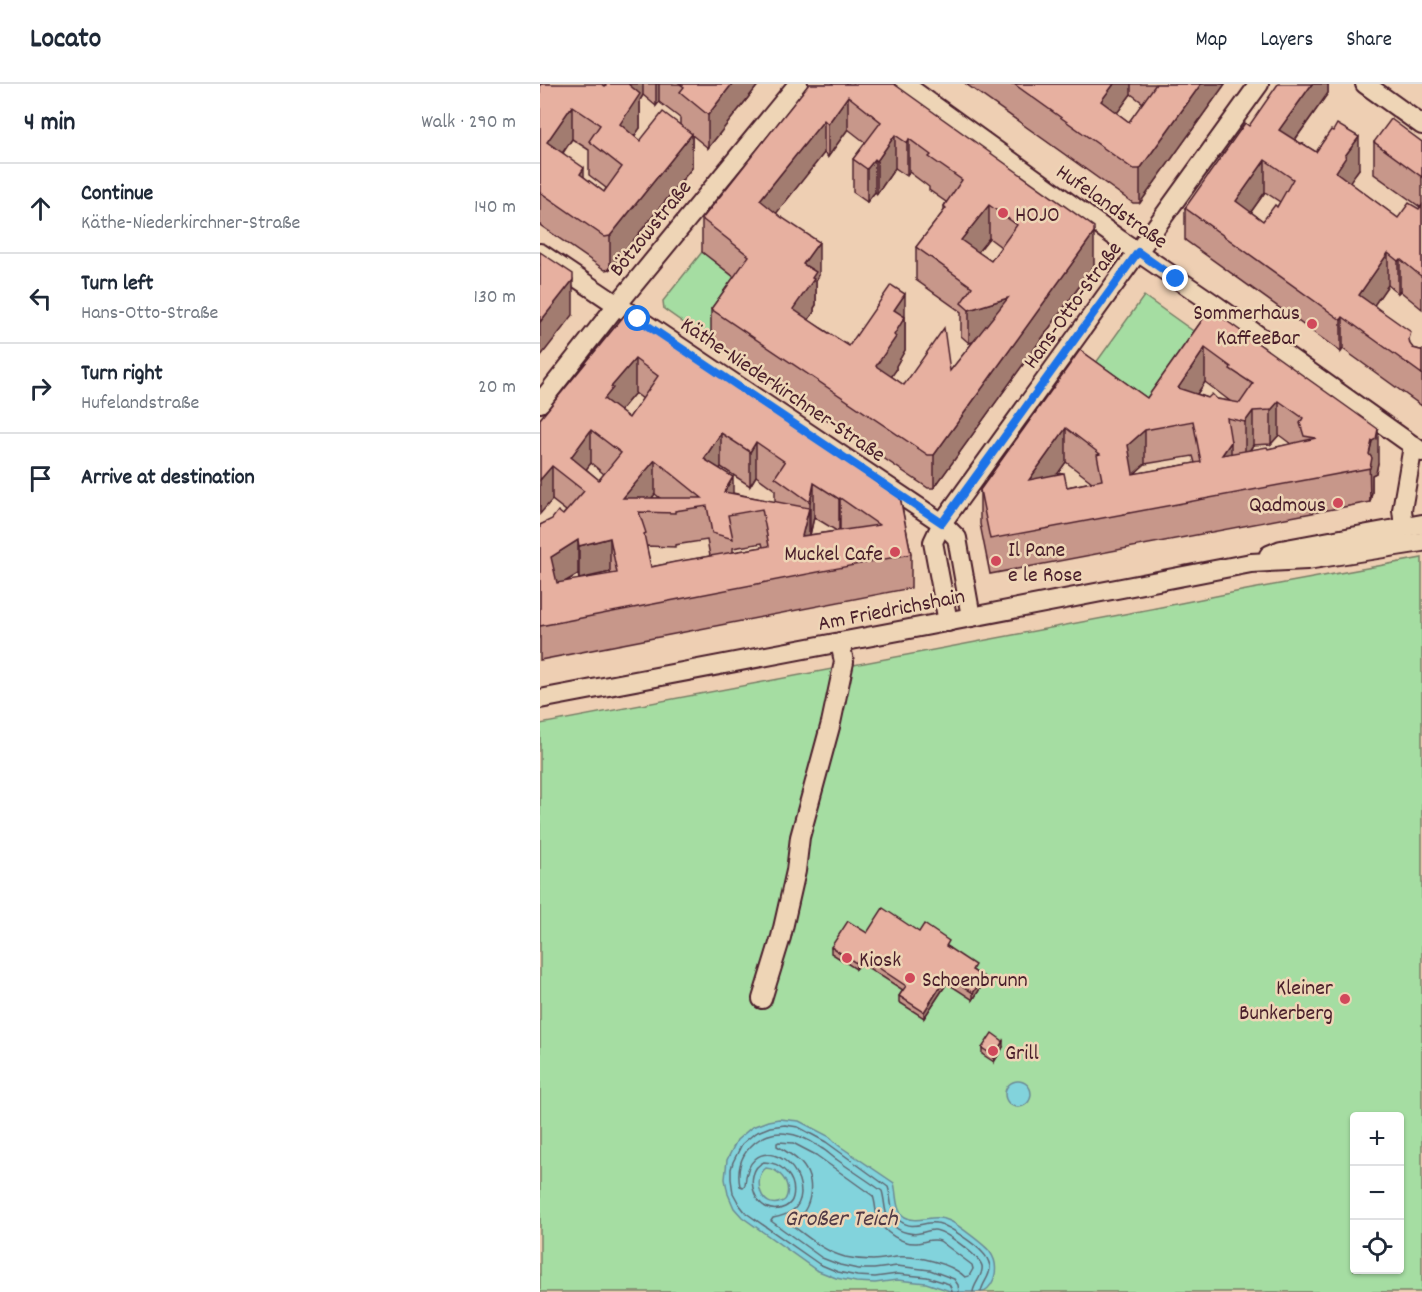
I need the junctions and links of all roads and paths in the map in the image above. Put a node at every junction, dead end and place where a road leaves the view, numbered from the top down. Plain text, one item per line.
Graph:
1 (798, 84) edge
2 (904, 84) edge
3 (1258, 84) edge
4 (1365, 84) edge
5 (1422, 125) edge
6 (1138, 252) junction
7 (540, 253) edge
8 (617, 305) junction
9 (540, 403) edge
10 (1418, 449) edge
11 (942, 523) junction
12 (1413, 526) edge
13 (1422, 542) edge
14 (1251, 562) junction
15 (971, 617) junction
16 (948, 622) junction
17 (840, 642) junction
18 (540, 699) edge
19 (762, 999) dead end

1 - 8 street, Bötzowstraße
2 - 6 street, Hufelandstraße
3 - 6 street, Hans-Otto-Straße
4 - 5 street
6 - 10 street, Hufelandstraße
6 - 11 street, Hans-Otto-Straße
7 - 8 street, Käthe-Niederkirchner-Straße
8 - 9 street, Bötzowstraße
8 - 11 street, Käthe-Niederkirchner-Straße
10 - 12 street, Hufelandstraße
11 - 15 street, Käthe-Niederkirchner-Straße
11 - 16 street
12 - 14 street, Am Friedrichshain
13 - 14 street, Am Friedrichshain
14 - 15 street, Am Friedrichshain
15 - 16 street, Am Friedrichshain
16 - 17 street, Am Friedrichshain
17 - 18 street, Am Friedrichshain
17 - 19 street

